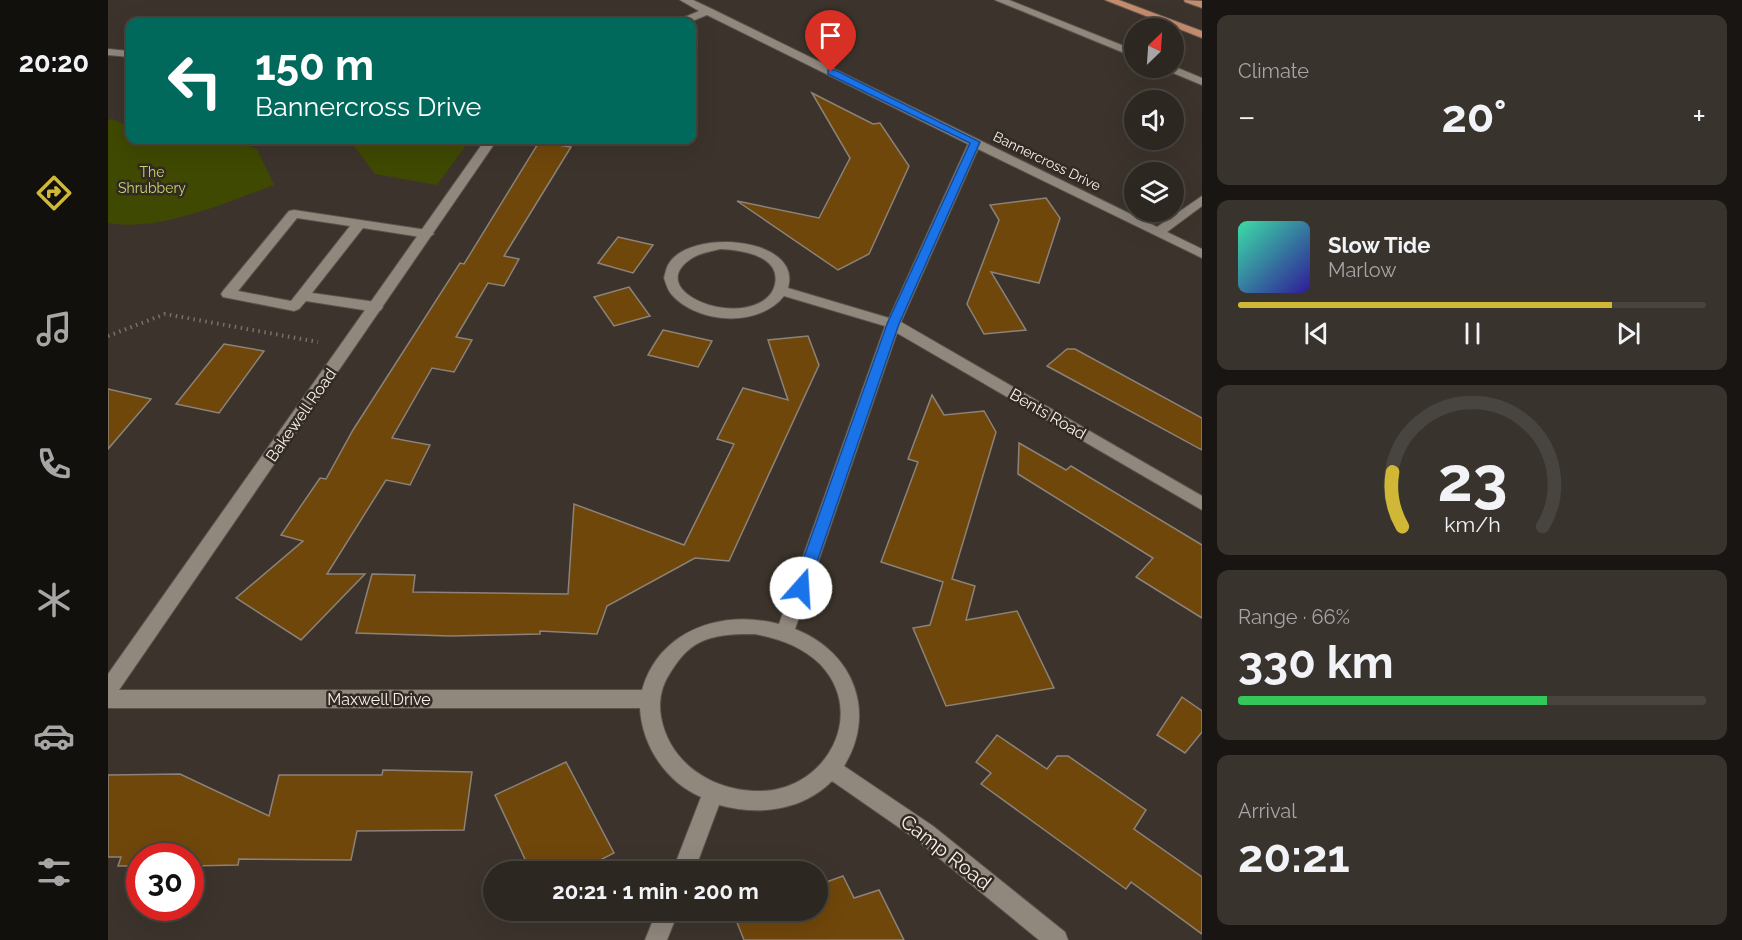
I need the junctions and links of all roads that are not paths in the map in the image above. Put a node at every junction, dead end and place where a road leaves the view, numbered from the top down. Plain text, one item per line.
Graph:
1 (685, 0) edge
2 (1000, 0) edge
3 (1110, 0) edge
4 (1189, 0) edge
5 (1202, 5) edge
6 (708, 11) junction
7 (691, 18) edge
8 (1202, 35) edge
9 (1124, 50) edge
10 (108, 52) edge
11 (126, 54) edge
12 (1184, 75) edge
13 (1202, 82) edge
14 (975, 142) junction
15 (488, 144) edge
16 (1202, 200) edge
17 (359, 224) junction
18 (1158, 232) junction
19 (426, 234) junction
20 (1202, 254) edge
21 (781, 291) junction
22 (302, 296) junction
23 (376, 307) junction
24 (893, 324) junction
25 (1202, 504) edge
26 (785, 632) junction
27 (108, 690) edge
28 (108, 699) edge
29 (649, 699) junction
30 (832, 770) junction
31 (713, 794) junction
32 (687, 861) edge
33 (664, 921) edge
34 (656, 940) edge
35 (1057, 940) edge

1 - 6 street, Bannercross Drive
2 - 9 street
3 - 8 main road
4 - 5 main road
6 - 7 street
6 - 14 street, Bannercross Drive
10 - 11 street
12 - 13 street
14 - 18 street, Bannercross Drive
14 - 24 street
15 - 19 street, Bakewell Road
16 - 18 street
17 - 19 street
17 - 22 street
17 - 22 street
18 - 20 street, Bannercross Drive
19 - 23 street, Bakewell Road
21 - 21 street
21 - 24 street, Bents Road
22 - 23 street
23 - 27 street, Bakewell Road
24 - 25 street, Bents Road
24 - 26 street
26 - 29 street
26 - 30 street
28 - 29 street, Maxwell Drive
29 - 31 street
30 - 31 street
30 - 35 street, Camp Road
31 - 32 street
33 - 34 street

